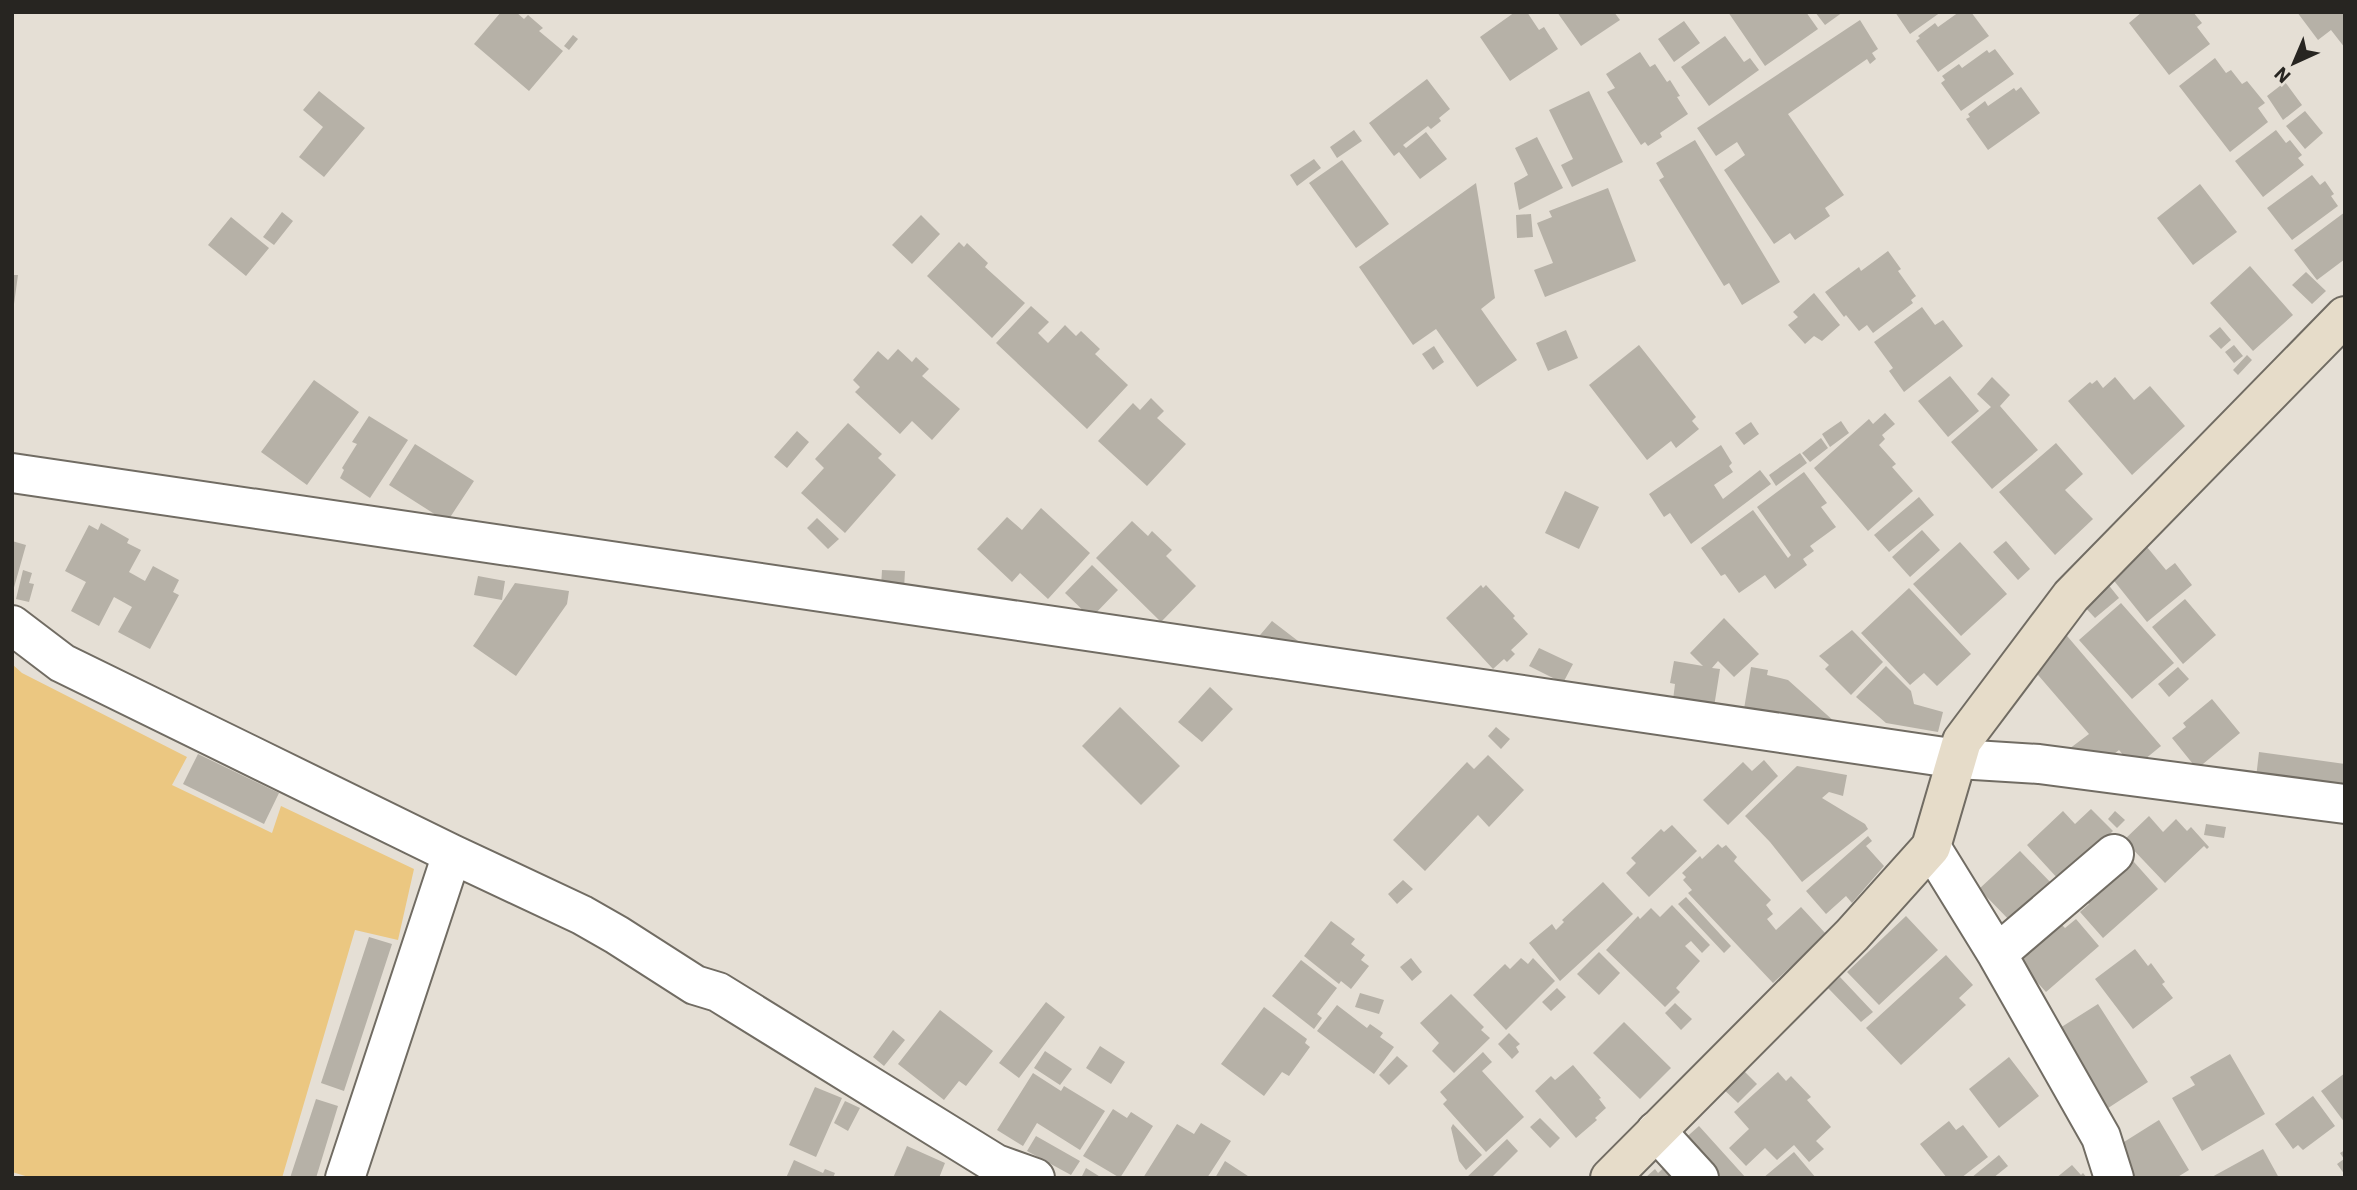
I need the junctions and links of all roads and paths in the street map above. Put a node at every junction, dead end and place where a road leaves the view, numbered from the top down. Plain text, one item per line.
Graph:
1 (2345, 316) edge
2 (12, 473) edge
3 (12, 625) edge
4 (1958, 760) junction
5 (2345, 804) edge
6 (1931, 847) junction
7 (452, 854) junction
8 (2114, 854) dead end
9 (1997, 954) junction
10 (1656, 1130) junction
11 (345, 1178) edge
12 (1035, 1178) edge
13 (1610, 1178) edge
14 (1699, 1178) edge
15 (2115, 1178) edge

1 - 4 street
2 - 4 street
3 - 7 street
4 - 5 street
4 - 6 street
6 - 9 street
6 - 10 street
7 - 11 street
7 - 12 street
8 - 9 street
9 - 15 street
10 - 13 street
10 - 14 street

